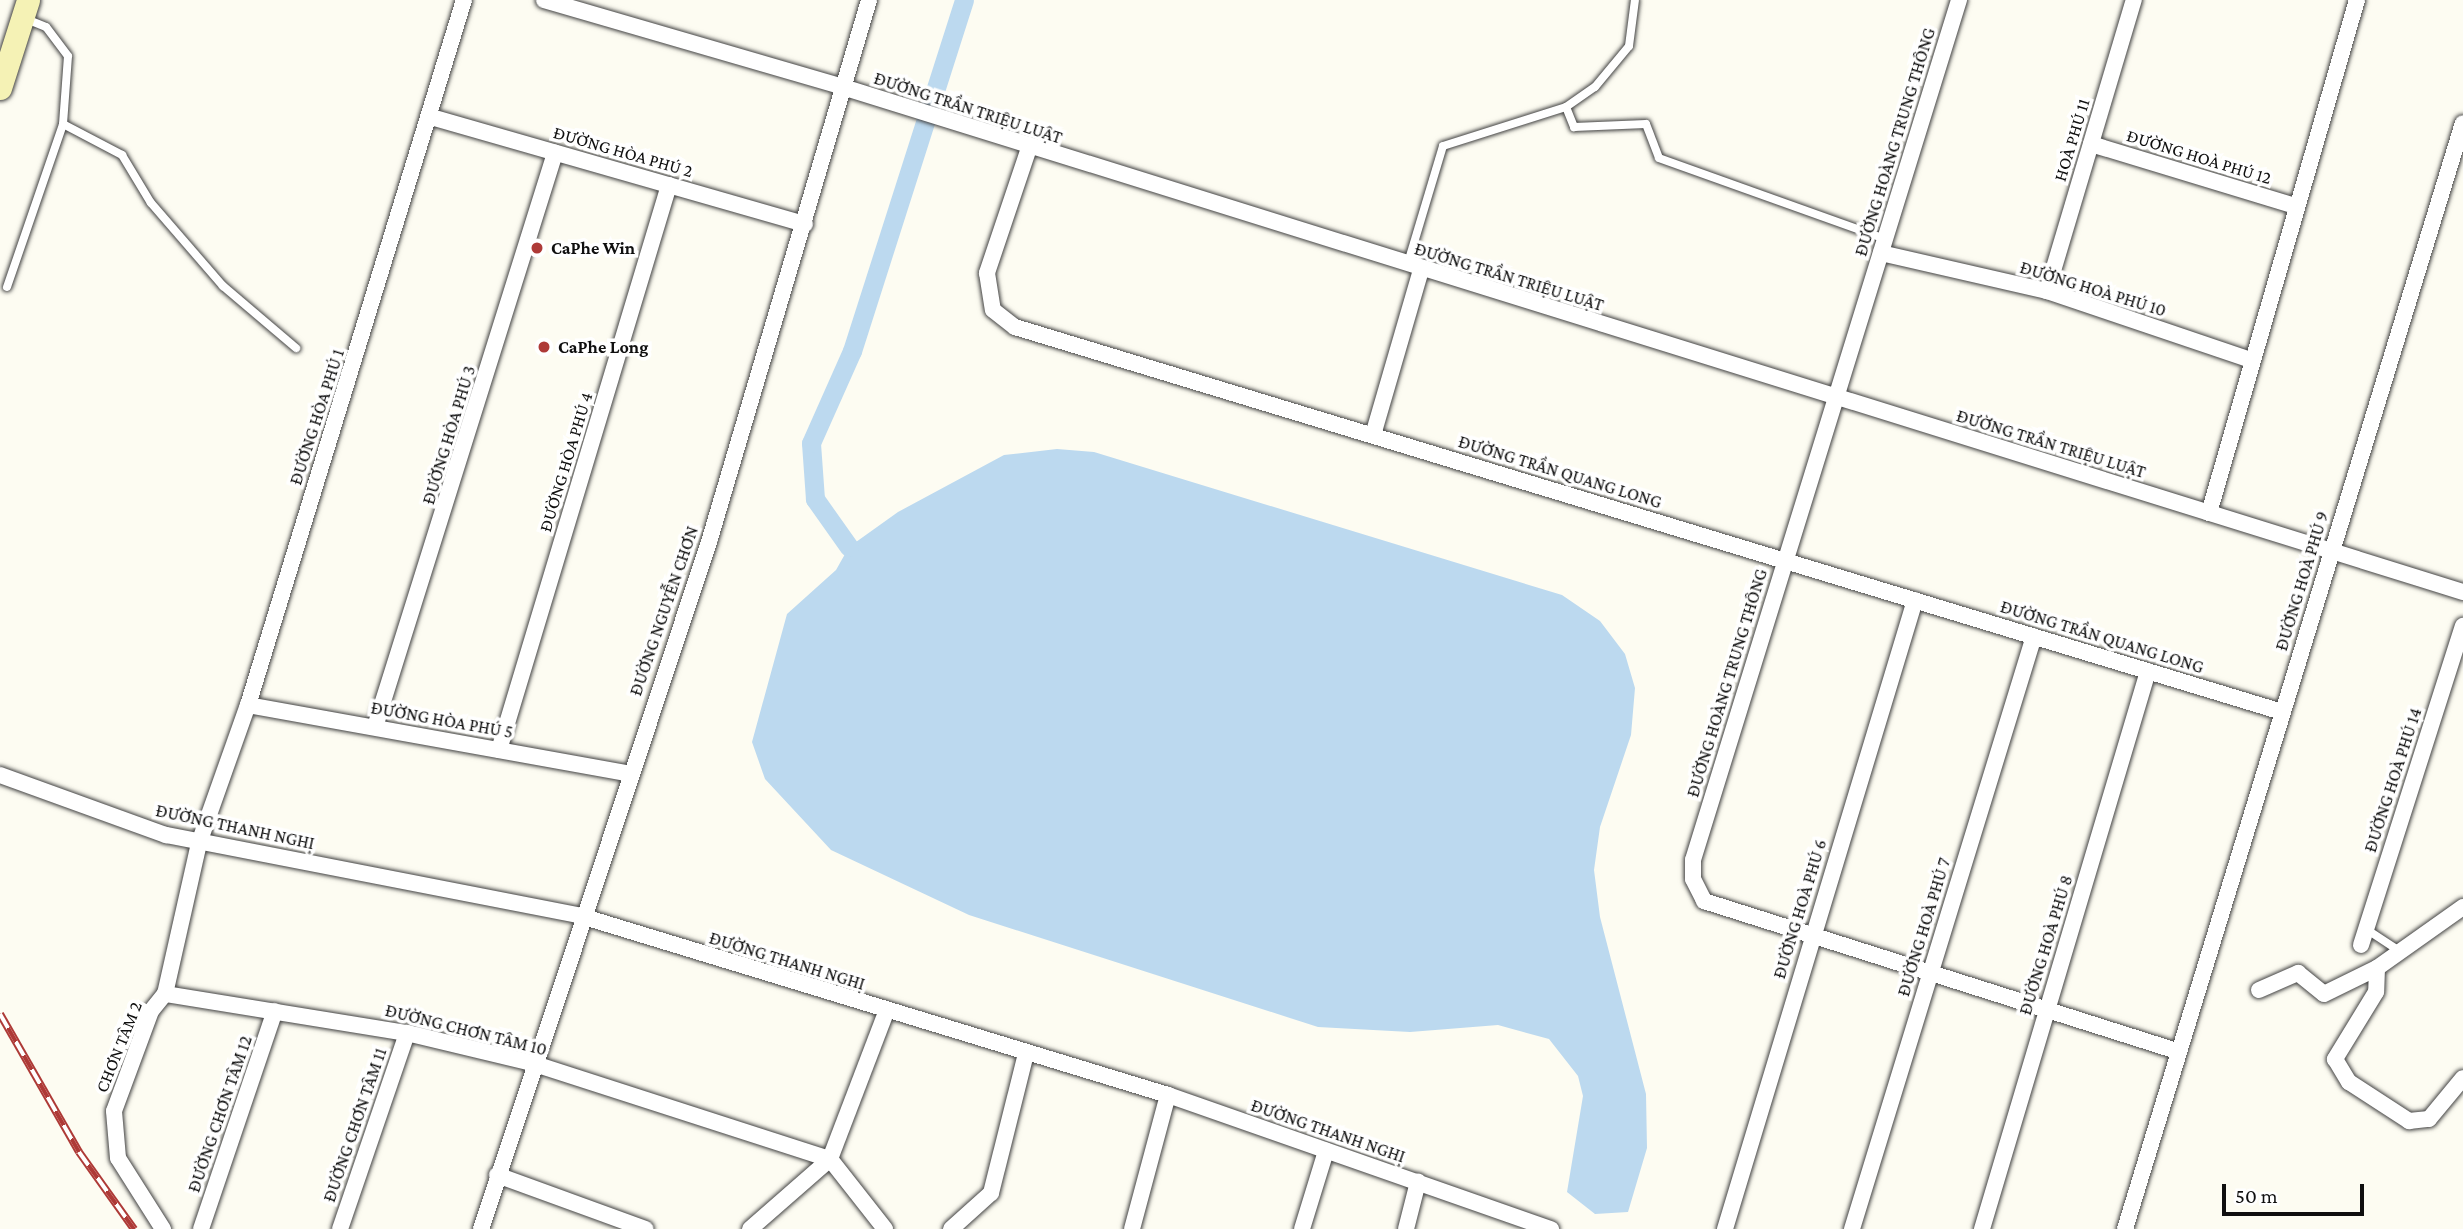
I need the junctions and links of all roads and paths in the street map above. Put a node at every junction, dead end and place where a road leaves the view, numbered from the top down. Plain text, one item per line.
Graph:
1 (464, 0) edge
2 (544, 0) edge
3 (869, 0) edge
4 (1634, 0) edge
5 (1959, 0) edge
6 (2134, 0) edge
7 (2357, 0) edge
8 (25, 9) edge
9 (0, 88) edge
10 (846, 88) junction
11 (1566, 107) junction
12 (430, 117) junction
13 (2463, 123) edge
14 (63, 124) junction
15 (2091, 144) junction
16 (1028, 148) junction
17 (555, 153) junction
18 (669, 185) junction
19 (2295, 206) junction
20 (804, 223) junction
21 (1883, 246) junction
22 (1414, 268) junction
23 (7, 287) dead end
24 (2047, 291) junction
25 (296, 348) dead end
26 (2251, 360) junction
27 (1835, 399) junction
28 (1373, 435) junction
29 (2209, 513) junction
30 (2332, 550) junction
31 (1785, 561) junction
32 (2463, 592) edge
33 (1915, 600) junction
34 (2463, 626) edge
35 (2034, 636) junction
36 (2458, 662) edge
37 (2148, 671) junction
38 (248, 705) junction
39 (2282, 712) junction
40 (375, 727) junction
41 (499, 750) junction
42 (630, 774) junction
43 (0, 775) edge
44 (199, 843) junction
45 (2463, 907) edge
46 (581, 916) junction
47 (2366, 929) junction
48 (1811, 935) junction
49 (2361, 945) dead end
50 (2401, 951) junction
51 (2377, 968) junction
52 (1930, 974) junction
53 (2259, 990) dead end
54 (165, 994) junction
55 (275, 1011) junction
56 (2046, 1011) junction
57 (886, 1012) junction
58 (407, 1033) junction
59 (2179, 1052) junction
60 (1026, 1054) junction
61 (532, 1062) junction
62 (2463, 1078) edge
63 (1168, 1096) junction
64 (1326, 1151) junction
65 (830, 1159) junction
66 (498, 1175) junction
67 (1418, 1182) junction
68 (163, 1229) edge
69 (201, 1229) edge
70 (340, 1229) edge
71 (481, 1229) edge
72 (645, 1229) edge
73 (750, 1229) edge
74 (885, 1229) edge
75 (951, 1229) edge
76 (1132, 1229) edge
77 (1302, 1229) edge
78 (1406, 1229) edge
79 (1550, 1229) edge
80 (1724, 1229) edge
81 (1852, 1229) edge
82 (1982, 1229) edge
83 (2125, 1229) edge

1 - 12 street, ĐƯỜNG HÒA PHÚ 1
2 - 10 street, ĐƯỜNG TRẦN TRIỆU LUẬT
3 - 10 street, ĐƯỜNG NGUYỄN CHƠN
4 - 11 lane
5 - 21 street, ĐƯỜNG HOÀNG TRUNG THÔNG
6 - 15 street, HOÀ PHÚ 11
7 - 19 street
8 - 9 main road
8 - 14 lane
10 - 16 street, ĐƯỜNG TRẦN TRIỆU LUẬT
10 - 20 street, ĐƯỜNG NGUYỄN CHƠN
11 - 21 lane
11 - 22 lane
12 - 17 street, ĐƯỜNG HÒA PHÚ 2
12 - 38 street, ĐƯỜNG HÒA PHÚ 1
13 - 30 street, ĐƯỜNG HOÀ PHÚ 9
14 - 23 lane
14 - 25 lane
15 - 19 street, ĐƯỜNG HOÀ PHÚ 12
15 - 24 street, HOÀ PHÚ 11
16 - 22 street, ĐƯỜNG TRẦN TRIỆU LUẬT
16 - 28 street, ĐƯỜNG TRẦN QUANG LONG
17 - 18 street, ĐƯỜNG HÒA PHÚ 2
17 - 40 street, ĐƯỜNG HÒA PHÚ 3
18 - 20 street, ĐƯỜNG HÒA PHÚ 2
18 - 41 street, ĐƯỜNG HÒA PHÚ 4
19 - 26 street
20 - 42 street, ĐƯỜNG NGUYỄN CHƠN
21 - 24 street, ĐƯỜNG HOÀ PHÚ 10
21 - 27 street, ĐƯỜNG HOÀNG TRUNG THÔNG
22 - 27 street, ĐƯỜNG TRẦN TRIỆU LUẬT
22 - 28 street
24 - 26 street, ĐƯỜNG HOÀ PHÚ 10
26 - 29 street
27 - 29 street, ĐƯỜNG TRẦN TRIỆU LUẬT
27 - 31 street, ĐƯỜNG HOÀNG TRUNG THÔNG
28 - 31 street, ĐƯỜNG TRẦN QUANG LONG
29 - 30 street, ĐƯỜNG TRẦN TRIỆU LUẬT
30 - 32 street, ĐƯỜNG TRẦN TRIỆU LUẬT
30 - 39 street, ĐƯỜNG HOÀ PHÚ 9
31 - 33 street, ĐƯỜNG TRẦN QUANG LONG
31 - 48 street, ĐƯỜNG HOÀNG TRUNG THÔNG
33 - 35 street, ĐƯỜNG TRẦN QUANG LONG
33 - 48 street, ĐƯỜNG HOÀ PHÚ 6
34 - 36 street, ĐƯỜNG HOÀ PHÚ 14
35 - 37 street, ĐƯỜNG TRẦN QUANG LONG
35 - 52 street, ĐƯỜNG HOÀ PHÚ 7
36 - 47 street, ĐƯỜNG HOÀ PHÚ 14
37 - 39 street, ĐƯỜNG TRẦN QUANG LONG
37 - 56 street, ĐƯỜNG HOÀ PHÚ 8
38 - 40 street, ĐƯỜNG HÒA PHÚ 5
38 - 44 street, ĐƯỜNG HÒA PHÚ 1
39 - 59 street, ĐƯỜNG HOÀ PHÚ 9
40 - 41 street, ĐƯỜNG HÒA PHÚ 5
41 - 42 street, ĐƯỜNG HÒA PHÚ 5
42 - 46 street, ĐƯỜNG NGUYỄN CHƠN
43 - 44 street, ĐƯỜNG THANH NGHỊ
44 - 46 street, ĐƯỜNG THANH NGHỊ
44 - 54 street, CHƠN TÂM 2
45 - 50 street
46 - 57 street, ĐƯỜNG THANH NGHỊ
46 - 61 street, ĐƯỜNG NGUYỄN CHƠN
47 - 49 street, ĐƯỜNG HOÀ PHÚ 14
47 - 50 lane
48 - 52 street, ĐƯỜNG HOÀNG TRUNG THÔNG
48 - 80 street, ĐƯỜNG HOÀ PHÚ 6
50 - 51 street
51 - 53 street
51 - 62 street
52 - 56 street, ĐƯỜNG HOÀNG TRUNG THÔNG
52 - 81 street, ĐƯỜNG HOÀ PHÚ 7
54 - 55 street, ĐƯỜNG CHƠN TÂM 10
54 - 68 street, CHƠN TÂM 2
55 - 58 street, ĐƯỜNG CHƠN TÂM 10
55 - 69 street, ĐƯỜNG CHƠN TÂM 12
56 - 59 street, ĐƯỜNG HOÀNG TRUNG THÔNG
56 - 82 street, ĐƯỜNG HOÀ PHÚ 8
57 - 60 street, ĐƯỜNG THANH NGHỊ
57 - 65 street
58 - 61 street, ĐƯỜNG CHƠN TÂM 10
58 - 70 street, ĐƯỜNG CHƠN TÂM 11
59 - 83 street, ĐƯỜNG HOÀ PHÚ 9
60 - 63 street, ĐƯỜNG THANH NGHỊ
60 - 75 street
61 - 65 street, ĐƯỜNG CHƠN TÂM 10
61 - 66 street, ĐƯỜNG NGUYỄN CHƠN
63 - 64 street, ĐƯỜNG THANH NGHỊ
63 - 76 street
64 - 67 street, ĐƯỜNG THANH NGHỊ
64 - 77 street
65 - 73 street
65 - 74 street
66 - 71 street, ĐƯỜNG NGUYỄN CHƠN
66 - 72 street
67 - 78 street
67 - 79 street, ĐƯỜNG THANH NGHỊ

